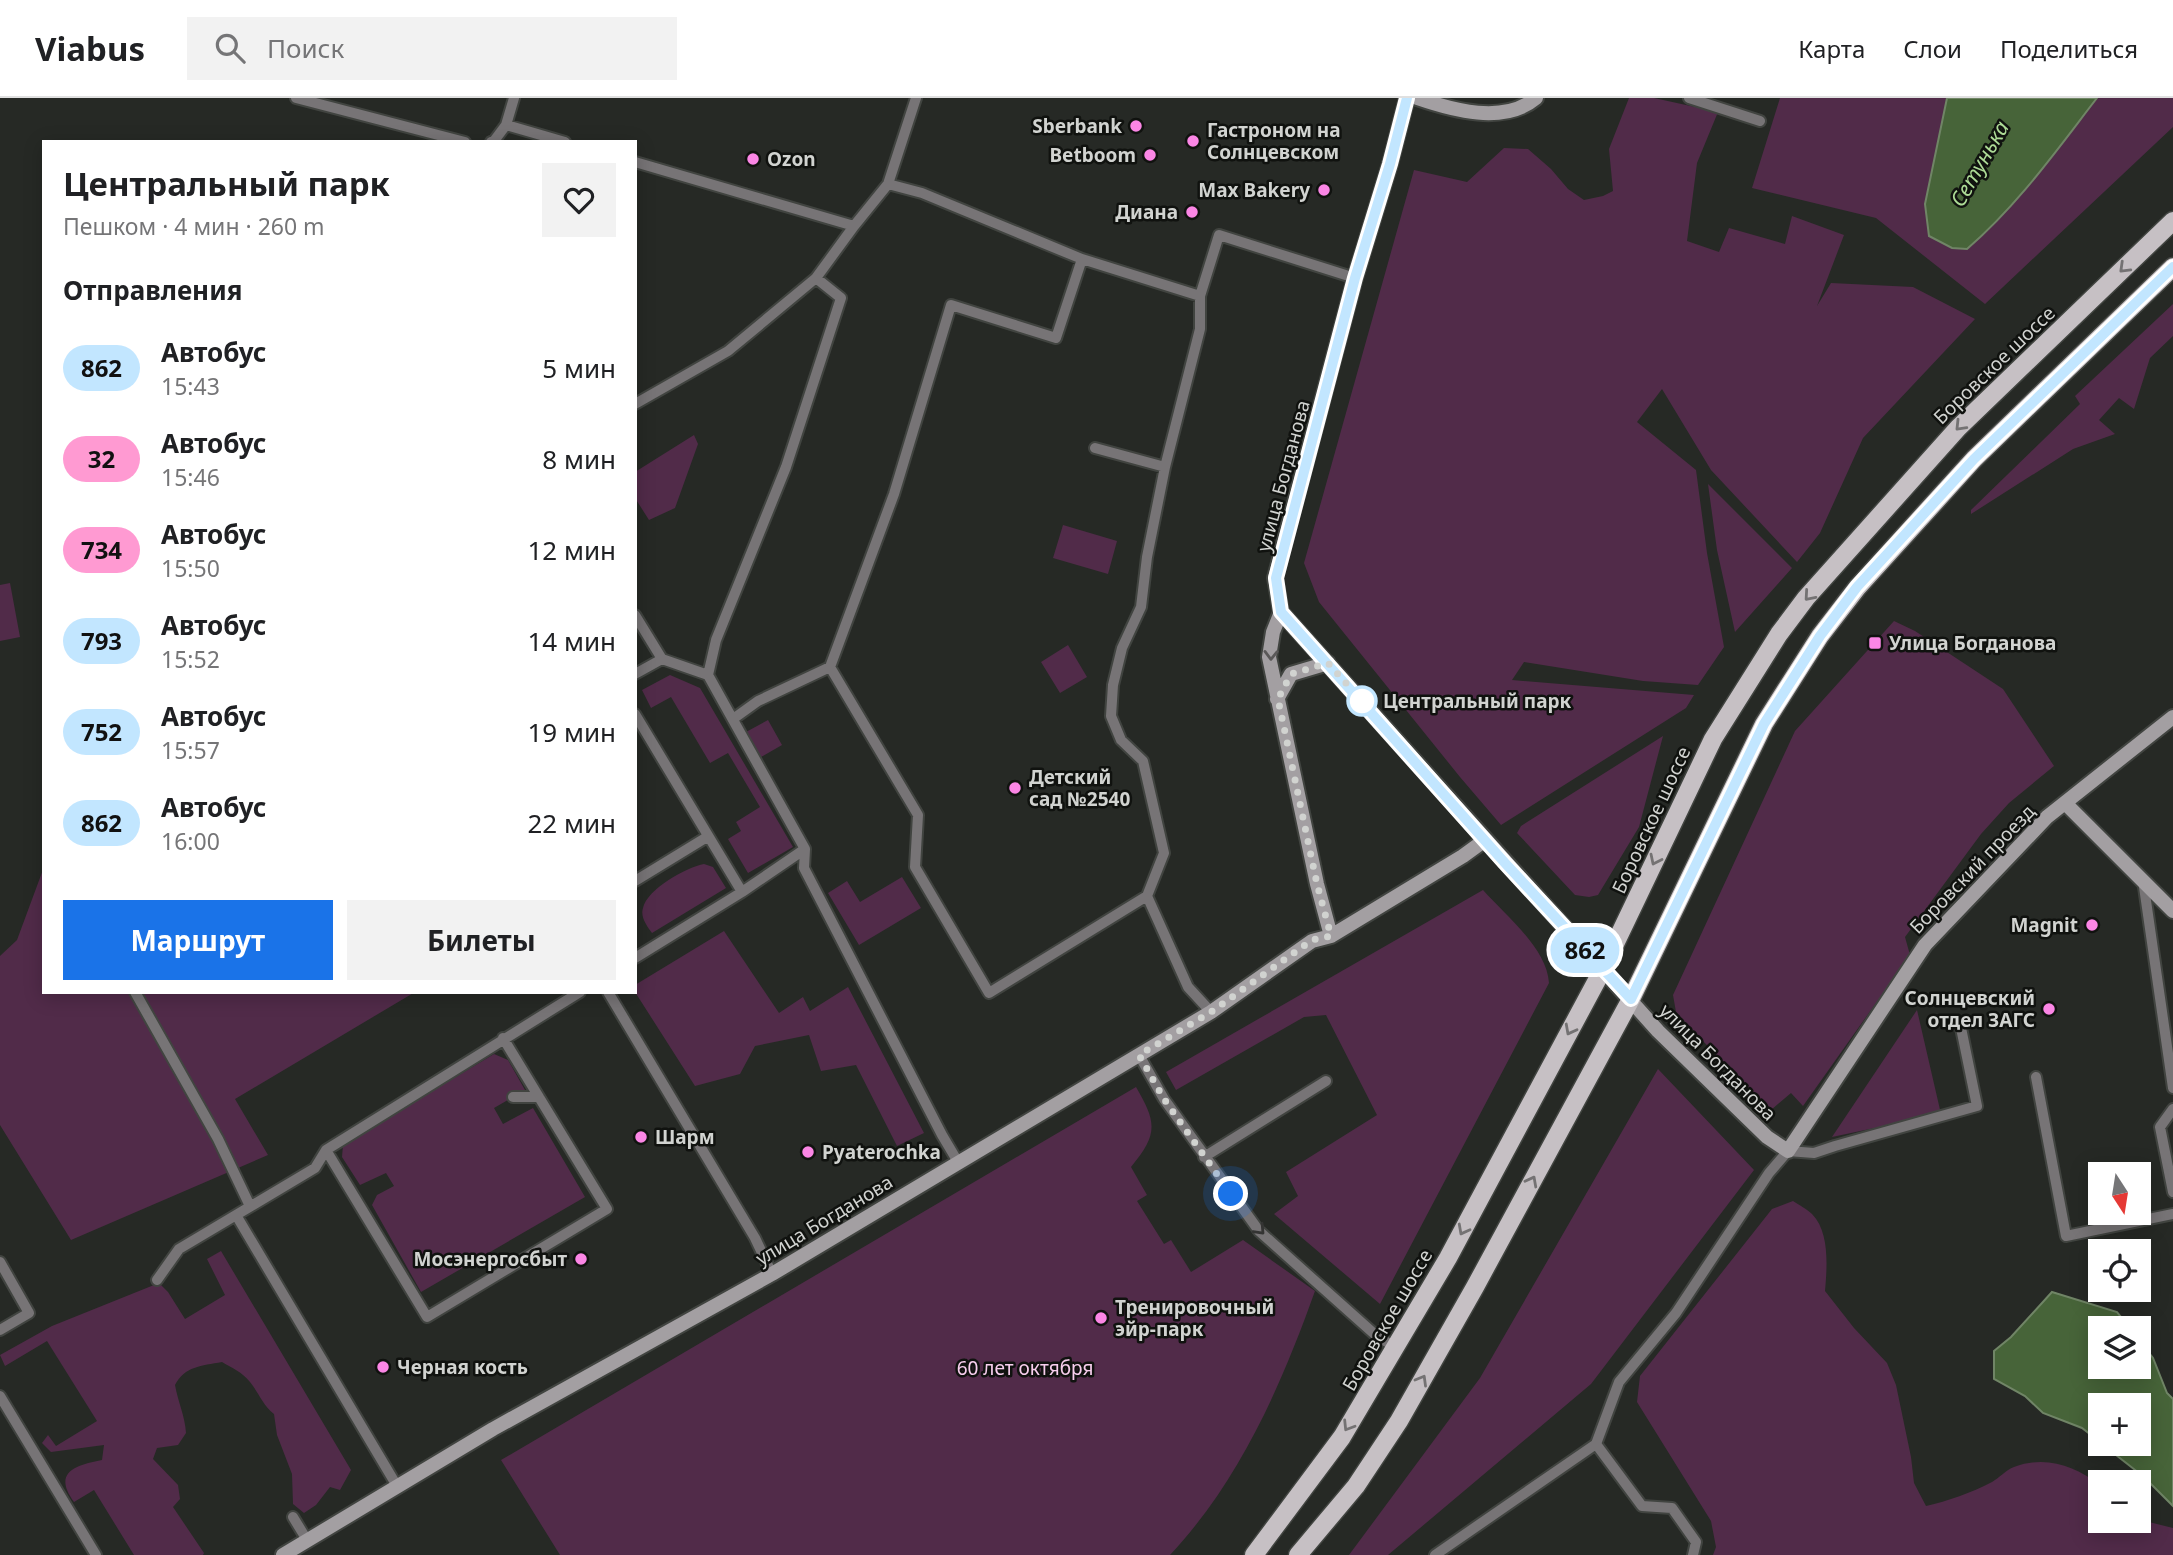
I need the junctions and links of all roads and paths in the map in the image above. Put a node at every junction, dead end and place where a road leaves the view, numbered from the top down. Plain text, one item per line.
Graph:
1 (296, 98) edge
2 (513, 98) edge
3 (916, 98) edge
4 (1407, 98) edge
5 (1417, 98) edge
6 (1536, 98) edge
7 (1689, 98) edge
8 (1760, 121) dead end
9 (506, 125) junction
10 (457, 140) edge
11 (495, 140) edge
12 (558, 140) edge
13 (637, 163) edge
14 (888, 184) junction
15 (2173, 221) edge
16 (854, 226) junction
17 (1082, 259) junction
18 (2173, 267) edge
19 (816, 278) junction
20 (1355, 278) junction
21 (1200, 296) junction
22 (637, 403) edge
23 (1095, 447) dead end
24 (1166, 467) junction
25 (1281, 612) junction
26 (637, 618) edge
27 (662, 659) junction
28 (1328, 663) junction
29 (830, 667) junction
30 (637, 673) edge
31 (708, 675) junction
32 (1278, 699) junction
33 (637, 717) edge
34 (2173, 717) edge
35 (733, 719) junction
36 (2065, 803) junction
37 (707, 837) junction
38 (1485, 840) junction
39 (804, 849) junction
40 (637, 880) edge
41 (2143, 880) junction
42 (742, 892) junction
43 (1147, 896) junction
44 (2173, 911) edge
45 (1331, 936) junction
46 (637, 957) edge
47 (1603, 969) junction
48 (136, 994) edge
49 (577, 994) edge
50 (609, 994) edge
51 (1631, 999) junction
52 (1211, 1012) junction
53 (1959, 1023) dead end
54 (503, 1038) junction
55 (1139, 1055) junction
56 (2036, 1077) dead end
57 (1326, 1080) dead end
58 (2173, 1088) edge
59 (513, 1097) dead end
60 (539, 1097) junction
61 (2173, 1109) edge
62 (326, 1150) junction
63 (1788, 1151) junction
64 (1204, 1157) junction
65 (958, 1162) junction
66 (2173, 1192) edge
67 (250, 1206) junction
68 (2173, 1214) edge
69 (236, 1215) junction
70 (0, 1262) edge
71 (772, 1274) junction
72 (157, 1280) dead end
73 (0, 1329) edge
74 (1396, 1346) junction
75 (0, 1396) edge
76 (1596, 1444) junction
77 (397, 1486) junction
78 (293, 1517) dead end
79 (307, 1540) junction
80 (96, 1555) edge
81 (283, 1555) edge
82 (1254, 1555) edge
83 (1298, 1555) edge
84 (1435, 1555) edge
85 (1693, 1555) edge

1 - 10 lane
2 - 9 lane
3 - 14 lane
4 - 20 street, улица Богданова
5 - 6 street
7 - 8 lane
9 - 11 lane
9 - 12 lane
13 - 16 lane
14 - 16 lane
14 - 17 lane
15 -> 47 main road, Боровское шоссе
16 - 19 lane
17 - 21 lane
17 - 29 lane
18 - 51 main road
19 - 22 lane
19 - 31 lane
20 - 21 lane
20 - 25 street, улица Богданова
21 - 24 lane
23 - 24 lane
24 - 43 lane
25 - 28 street, улица Богданова
25 -> 32 street
26 - 27 lane
27 - 30 lane
27 - 31 lane
28 - 32 street
28 - 38 street, улица Богданова
29 - 35 lane
29 - 43 lane
31 - 35 lane
32 - 45 street
33 - 37 lane
34 - 36 street, Боровский проезд
35 - 39 lane
36 - 41 street
36 - 63 street, Боровский проезд
37 - 40 lane
37 - 42 lane
38 - 45 street, улица Богданова
38 - 47 street, улица Богданова
39 - 42 lane
39 - 65 lane
41 - 44 street
41 - 58 lane
42 - 46 lane
43 - 52 lane
45 - 52 street, улица Богданова
47 - 51 street, улица Богданова
47 -> 74 main road, Боровское шоссе
48 - 67 lane
49 - 54 lane
50 - 71 lane
51 - 63 street, улица Богданова
83 -> 51 main road
52 - 55 street, улица Богданова
53 - 63 lane
54 - 60 lane
54 - 62 lane
55 - 64 lane
55 - 65 street, улица Богданова
56 - 68 lane
57 - 64 lane
59 - 60 lane
60 - 62 lane
61 - 66 lane
62 - 67 lane
63 - 76 lane
64 -> 74 lane
65 - 71 street, улица Богданова
67 - 69 lane
69 - 72 lane
69 - 77 lane
70 - 73 lane
71 - 77 street, улица Богданова
74 -> 82 main road, Боровское шоссе
75 - 80 lane
76 - 84 lane
76 - 85 lane
77 - 79 street, улица Богданова
78 - 79 lane
79 - 81 street, улица Богданова

